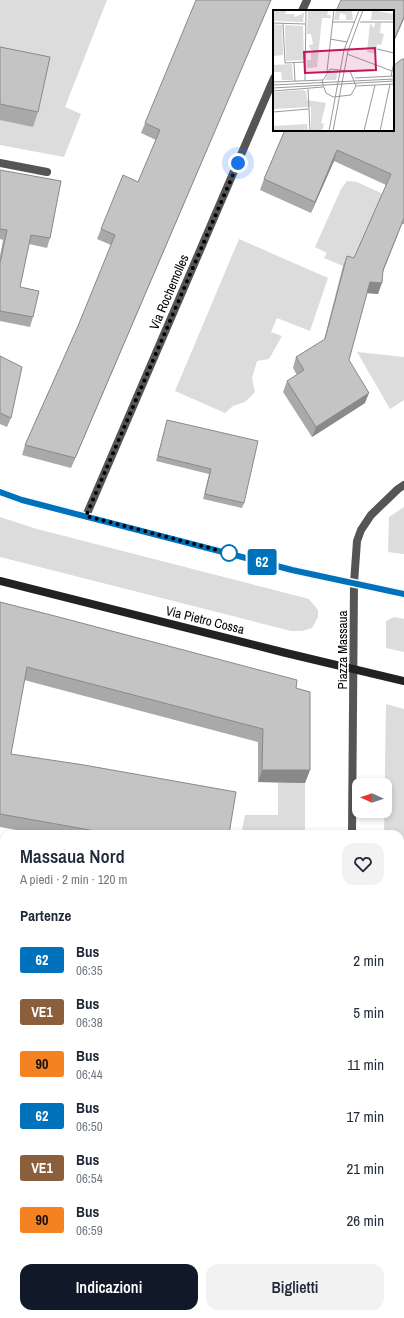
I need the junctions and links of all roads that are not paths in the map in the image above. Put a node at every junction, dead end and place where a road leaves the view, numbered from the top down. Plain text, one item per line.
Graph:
1 (307, 0) edge
2 (302, 10) edge
3 (273, 80) edge
4 (0, 163) edge
5 (47, 172) dead end
6 (404, 485) edge
7 (0, 492) edge
8 (86, 516) junction
9 (0, 581) edge
10 (354, 583) junction
11 (404, 594) edge
12 (354, 669) junction
13 (404, 681) edge
14 (352, 830) edge

1 - 2 street
3 - 8 street, Via Rochemolles
4 - 5 street
6 - 10 street, Piazza Massaua
7 - 8 main road
8 - 10 main road
9 - 12 main road, Via Pietro Cossa
10 - 11 main road
10 - 12 street, Piazza Massaua
12 - 13 main road, Via Pietro Cossa
12 - 14 street, Piazza Massaua

